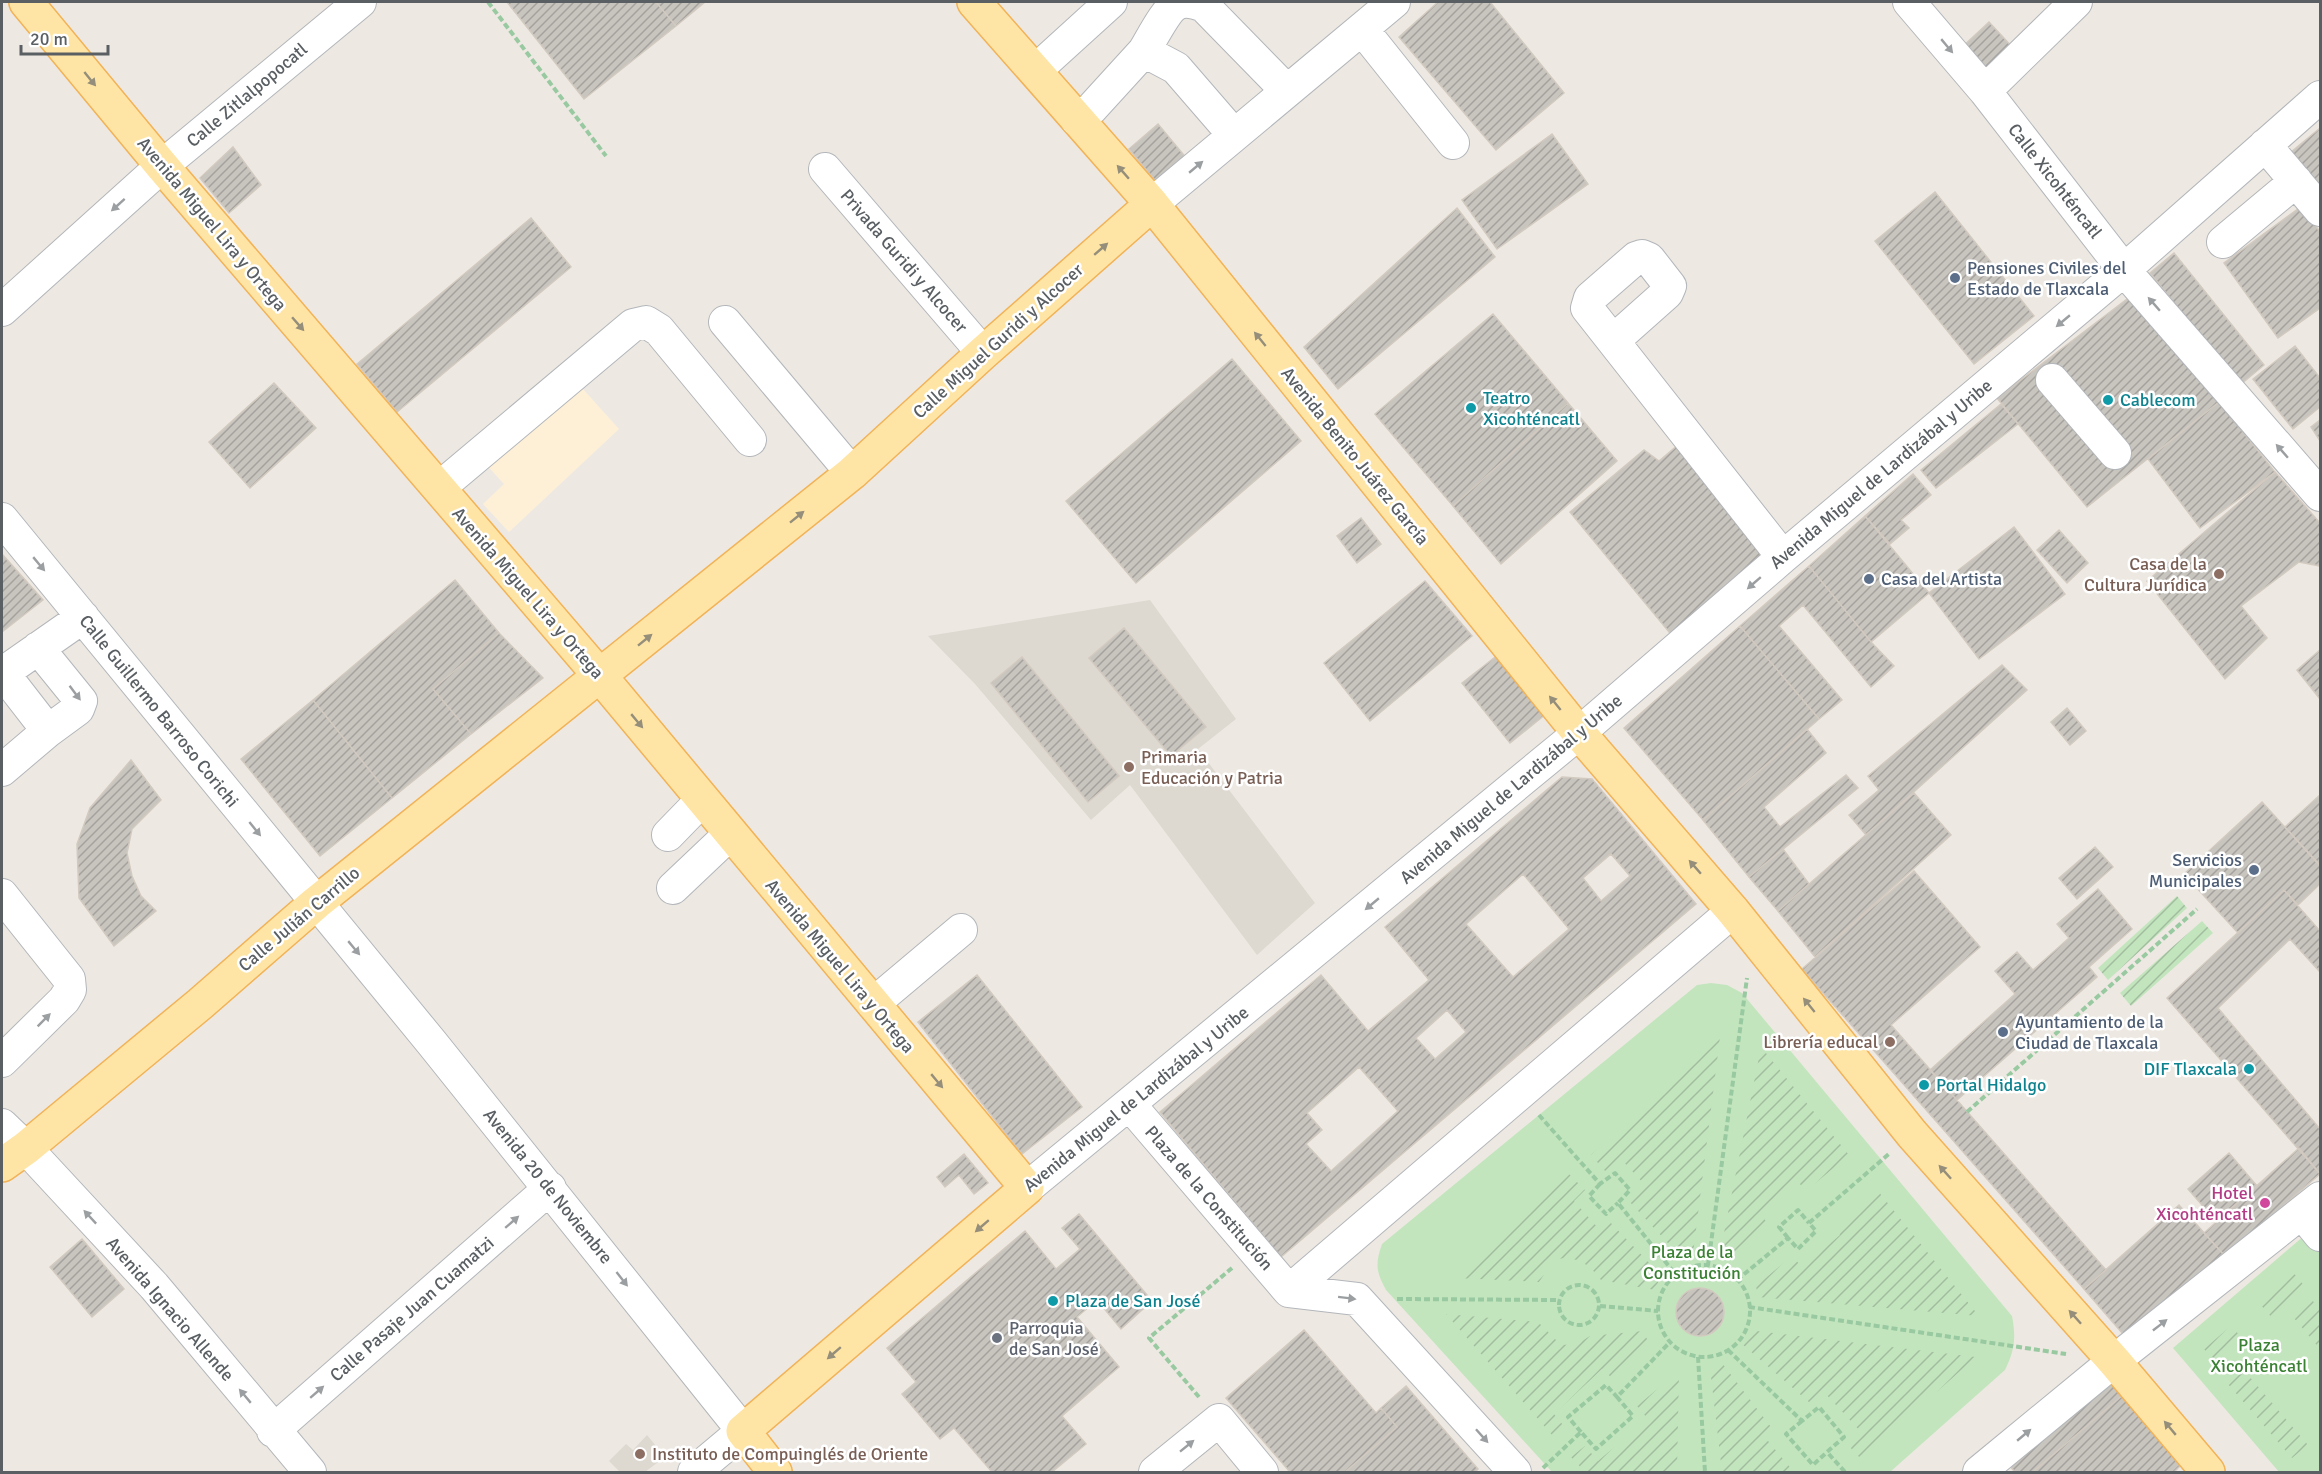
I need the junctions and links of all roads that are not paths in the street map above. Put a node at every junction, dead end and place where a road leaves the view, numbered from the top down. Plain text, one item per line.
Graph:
1 (26, 2) edge
2 (360, 2) edge
3 (974, 2) edge
4 (1111, 2) edge
5 (1394, 2) edge
6 (1909, 2) edge
7 (2076, 2) edge
8 (1362, 29) junction
9 (1144, 51) junction
10 (1035, 71) junction
11 (1286, 90) junction
12 (1985, 91) junction
13 (2320, 97) edge
14 (1077, 120) junction
15 (1234, 135) junction
16 (1453, 143) dead end
17 (2265, 145) junction
18 (162, 166) junction
19 (825, 169) dead end
20 (2296, 181) junction
21 (1152, 204) junction
22 (2320, 210) edge
23 (2223, 242) dead end
24 (2124, 270) junction
25 (2, 310) edge
26 (725, 322) dead end
27 (1613, 341) dead end
28 (983, 353) junction
29 (2039, 365) junction
30 (750, 440) dead end
31 (2115, 453) dead end
32 (852, 473) junction
33 (439, 488) junction
34 (2320, 495) edge
35 (2, 519) edge
36 (1783, 557) junction
37 (82, 616) junction
38 (38, 648) junction
39 (2, 673) edge
40 (600, 676) junction
41 (48, 730) junction
42 (1579, 733) junction
43 (2, 770) edge
44 (702, 800) junction
45 (730, 834) junction
46 (668, 835) dead end
47 (673, 888) dead end
48 (2, 895) edge
49 (316, 903) junction
50 (1743, 923) junction
51 (961, 930) dead end
52 (873, 1004) junction
53 (2, 1061) edge
54 (1130, 1105) junction
55 (2, 1125) edge
56 (14, 1157) edge
57 (550, 1188) junction
58 (1027, 1188) junction
59 (2314, 1216) edge
60 (1289, 1291) junction
61 (2114, 1361) junction
62 (273, 1431) junction
63 (743, 1431) junction
64 (310, 1473) edge
65 (694, 1473) edge
66 (775, 1473) edge
67 (1155, 1473) edge
68 (1262, 1473) edge
69 (1515, 1473) edge
70 (1979, 1473) edge
71 (2208, 1473) edge

1 -> 18 main road, Avenida Miguel Lira y Ortega
2 - 18 street, Calle Zitlalpopocatl
3 - 10 main road, Avenida Benito Juárez García
4 - 10 street
5 - 8 street, Calle Miguel Guridi y Alcocer
6 -> 12 street, Calle Xicohténcatl
7 - 12 street
8 - 11 street, Calle Miguel Guridi y Alcocer
8 - 16 street
9 - 11 street
9 - 14 street
9 - 15 street
10 - 14 main road, Avenida Benito Juárez García
11 - 15 street, Calle Miguel Guridi y Alcocer
12 - 24 street, Calle Xicohténcatl
13 - 17 street, Avenida Miguel de Lardizábal y Uribe
21 -> 14 main road, Avenida Benito Juárez García
21 -> 15 street, Calle Miguel Guridi y Alcocer
17 - 20 street
17 - 24 street, Avenida Miguel de Lardizábal y Uribe
18 -> 25 street, Calle Zitlalpopocatl
18 -> 33 main road, Avenida Miguel Lira y Ortega
19 - 28 street, Privada Guridi y Alcocer
20 - 22 street
20 - 23 street
28 -> 21 main road, Calle Miguel Guridi y Alcocer
42 -> 21 main road, Avenida Benito Juárez García
24 -> 29 street, Avenida Miguel de Lardizábal y Uribe
34 -> 24 street, Calle Xicohténcatl
26 - 32 street
27 - 36 street
28 - 32 main road, Calle Miguel Guridi y Alcocer
29 - 31 street
29 - 36 street, Avenida Miguel de Lardizábal y Uribe
30 - 33 street
40 -> 32 main road, Calle Miguel Guridi y Alcocer
33 - 40 main road, Avenida Miguel Lira y Ortega
35 -> 37 street, Calle Guillermo Barroso Corichi
36 -> 42 street, Avenida Miguel de Lardizábal y Uribe
37 - 38 street
37 -> 49 street, Calle Guillermo Barroso Corichi
38 - 39 street
38 -> 41 street
39 - 41 street
40 -> 44 main road, Avenida Miguel Lira y Ortega
40 - 49 main road, Calle Julián Carrillo
41 - 43 street
50 -> 42 main road, Avenida Benito Juárez García
42 -> 54 street, Avenida Miguel de Lardizábal y Uribe
44 - 45 main road, Avenida Miguel Lira y Ortega
44 - 46 street
45 - 47 street
45 - 52 main road, Avenida Miguel Lira y Ortega
53 -> 48 street
49 - 56 main road, Calle Julián Carrillo
49 -> 57 street, Avenida 20 de Noviembre
50 - 60 street
61 -> 50 main road
51 - 52 street
52 -> 58 main road, Avenida Miguel Lira y Ortega
54 - 58 street, Avenida Miguel de Lardizábal y Uribe
54 - 60 street, Plaza de la Constitución
55 - 56 street, Avenida Ignacio Allende
62 -> 56 street, Avenida Ignacio Allende
62 -> 57 street, Calle Pasaje Juan Cuamatzi
57 -> 63 street, Avenida 20 de Noviembre
58 -> 63 main road, Avenida Miguel de Lardizábal y Uribe
61 -> 59 street
60 -> 69 street
70 -> 61 street
71 -> 61 main road
62 - 64 street, Avenida Ignacio Allende
63 - 65 street, Avenida Miguel de Lardizábal y Uribe
63 - 66 main road, Avenida 20 de Noviembre
67 -> 68 street

